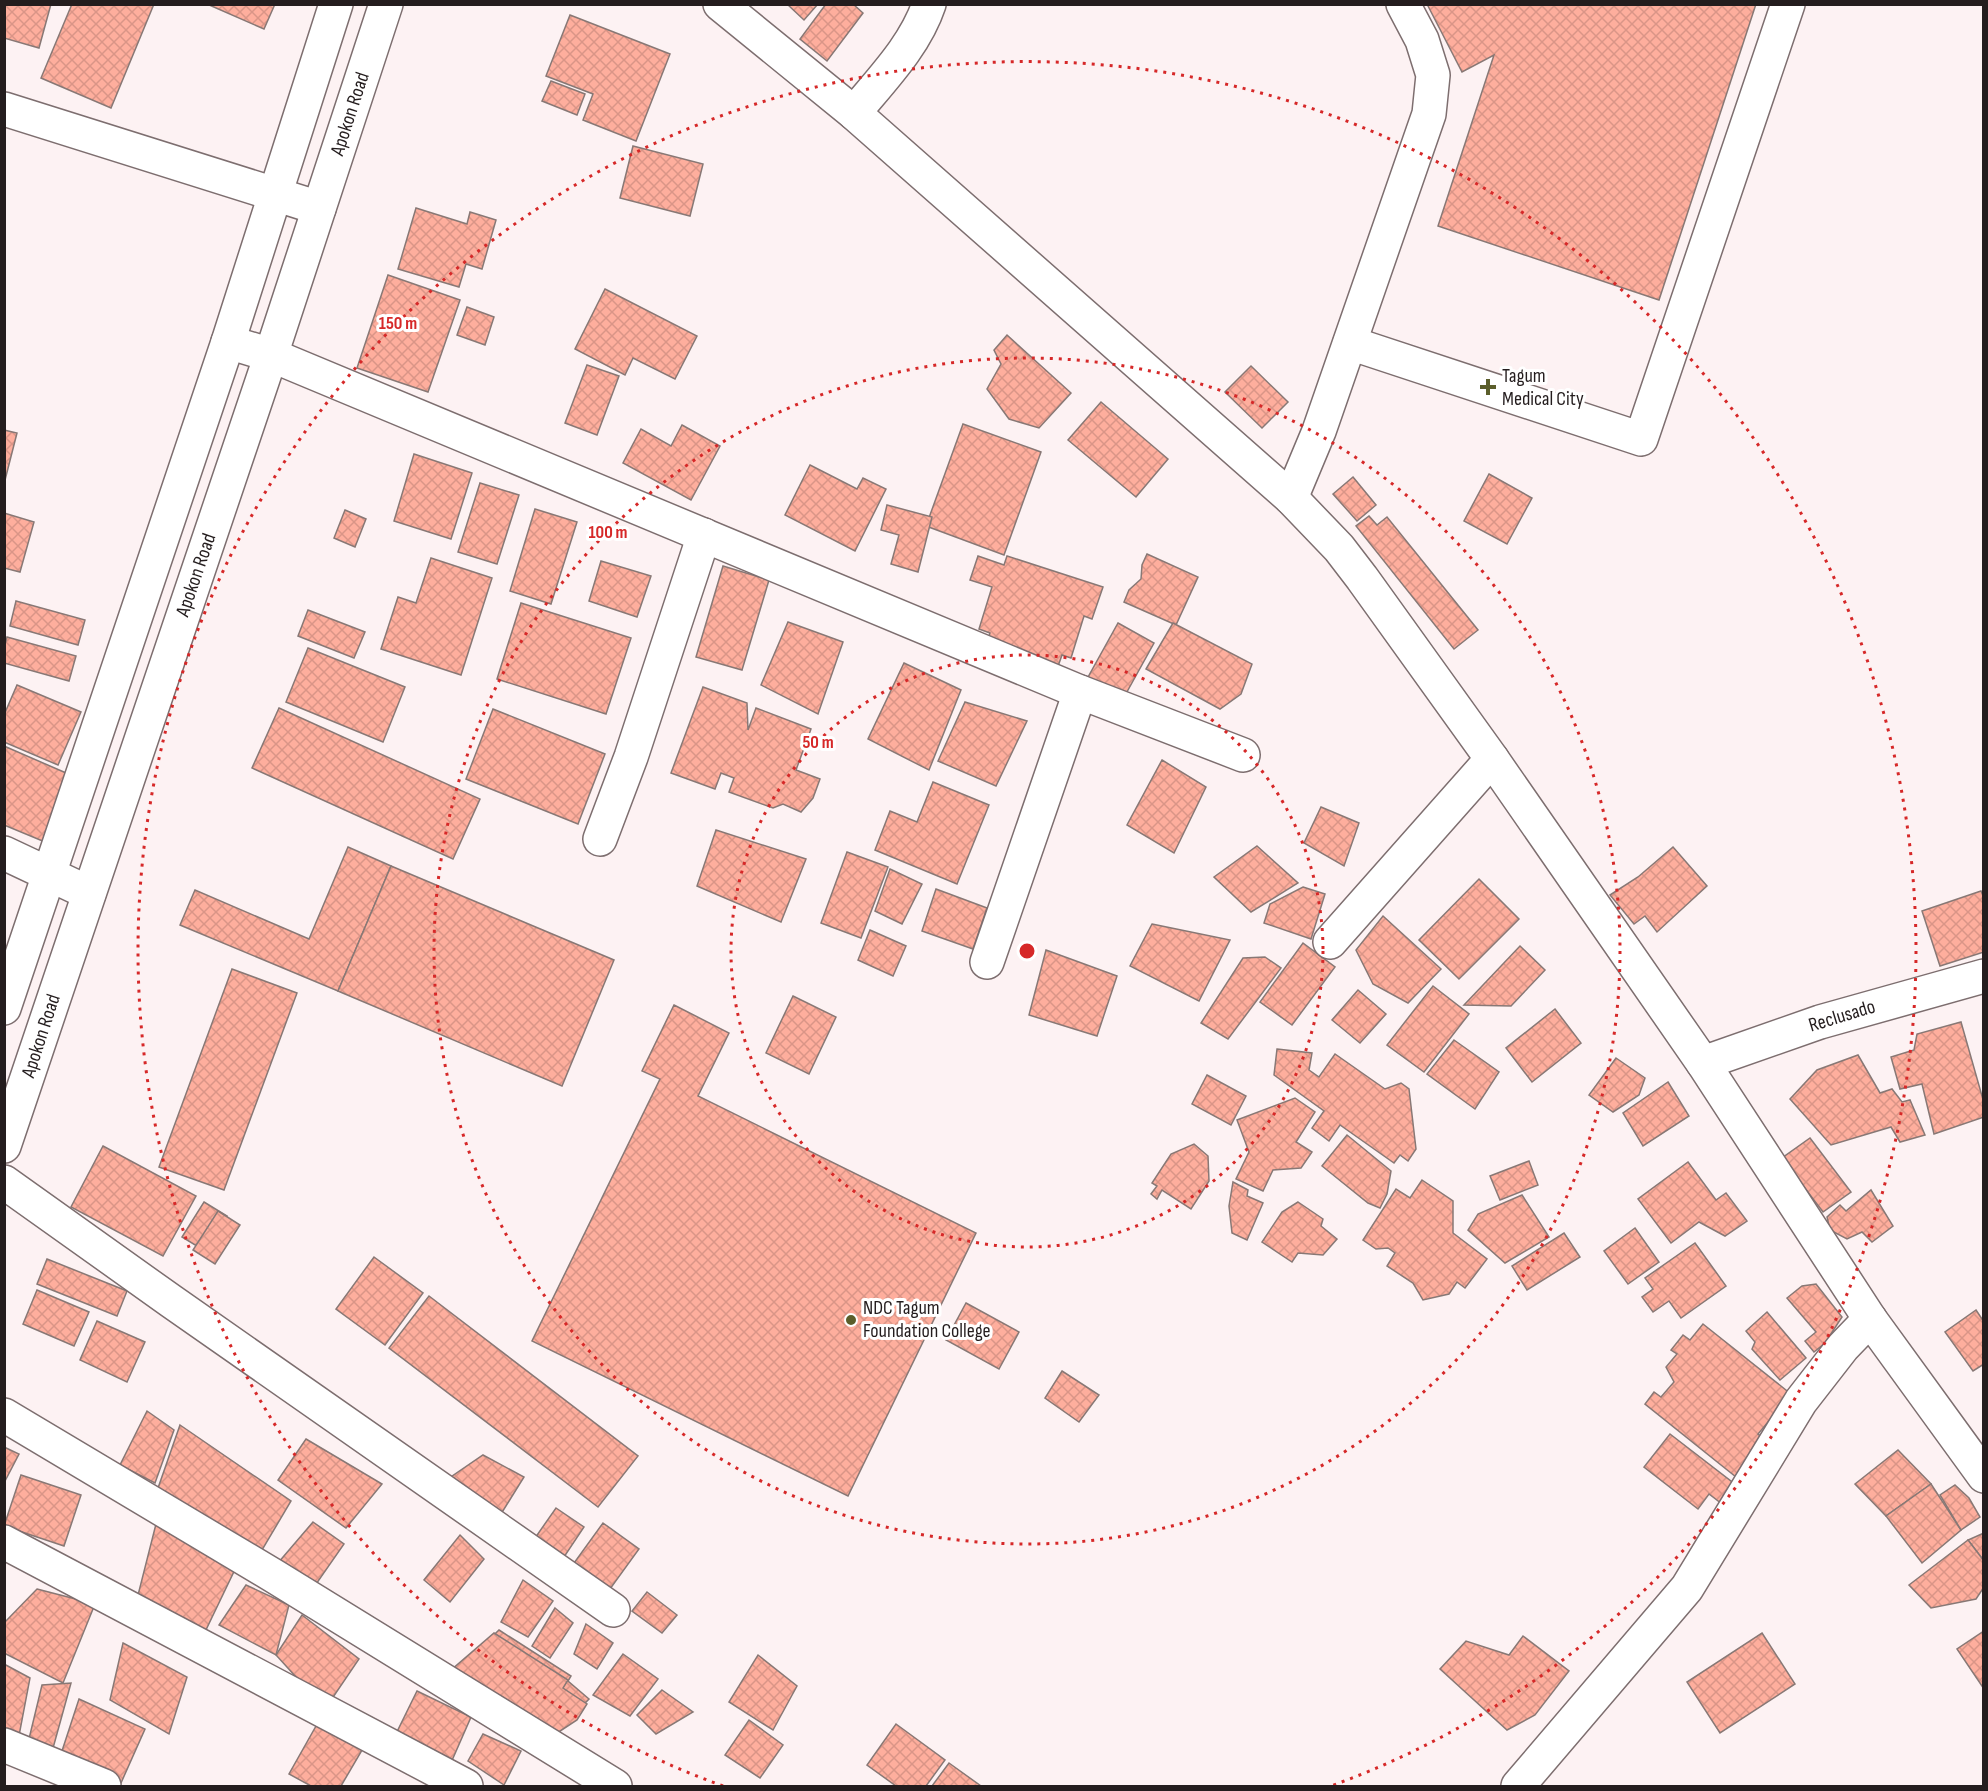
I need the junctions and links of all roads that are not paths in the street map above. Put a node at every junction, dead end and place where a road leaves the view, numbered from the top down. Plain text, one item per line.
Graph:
1 (336, 4) edge
2 (386, 4) edge
3 (720, 4) edge
4 (929, 4) edge
5 (1403, 4) edge
6 (1788, 4) edge
7 (4, 109) edge
8 (854, 113) junction
9 (274, 195) junction
10 (319, 208) junction
11 (228, 342) junction
12 (1350, 343) junction
13 (271, 355) junction
14 (1291, 498) junction
15 (704, 535) junction
16 (1080, 692) junction
17 (1243, 755) dead end
18 (1492, 759) junction
19 (600, 839) dead end
20 (4, 853) edge
21 (48, 875) junction
22 (89, 893) junction
23 (1330, 942) dead end
24 (987, 962) dead end
25 (1983, 976) edge
26 (4, 1008) edge
27 (1703, 1063) junction
28 (4, 1146) edge
29 (4, 1182) edge
30 (1870, 1319) junction
31 (4, 1415) edge
32 (1983, 1476) edge
33 (4, 1542) edge
34 (613, 1610) dead end
35 (4, 1745) edge
36 (104, 1786) edge
37 (466, 1786) edge
38 (615, 1786) edge
39 (1518, 1786) edge

1 - 9 main road
2 - 10 main road, Apokon Road
3 - 8 main road
4 - 8 main road
5 - 12 main road
6 - 12 main road
7 - 9 main road
8 - 14 main road
9 - 10 main road
9 - 11 main road
10 - 13 main road, Apokon Road
11 - 13 main road
11 - 21 main road
12 - 14 main road
13 - 15 main road
13 - 22 main road, Apokon Road
14 - 18 main road
15 - 16 main road
15 - 19 main road
16 - 17 main road
16 - 24 main road
18 - 23 main road
18 - 27 main road
20 - 21 main road
21 - 22 main road
21 - 26 main road
22 - 28 main road, Apokon Road
25 - 27 main road, Reclusado
27 - 30 main road
29 - 34 main road
30 - 32 main road
30 - 39 main road
31 - 38 main road
33 - 37 main road
35 - 36 main road

